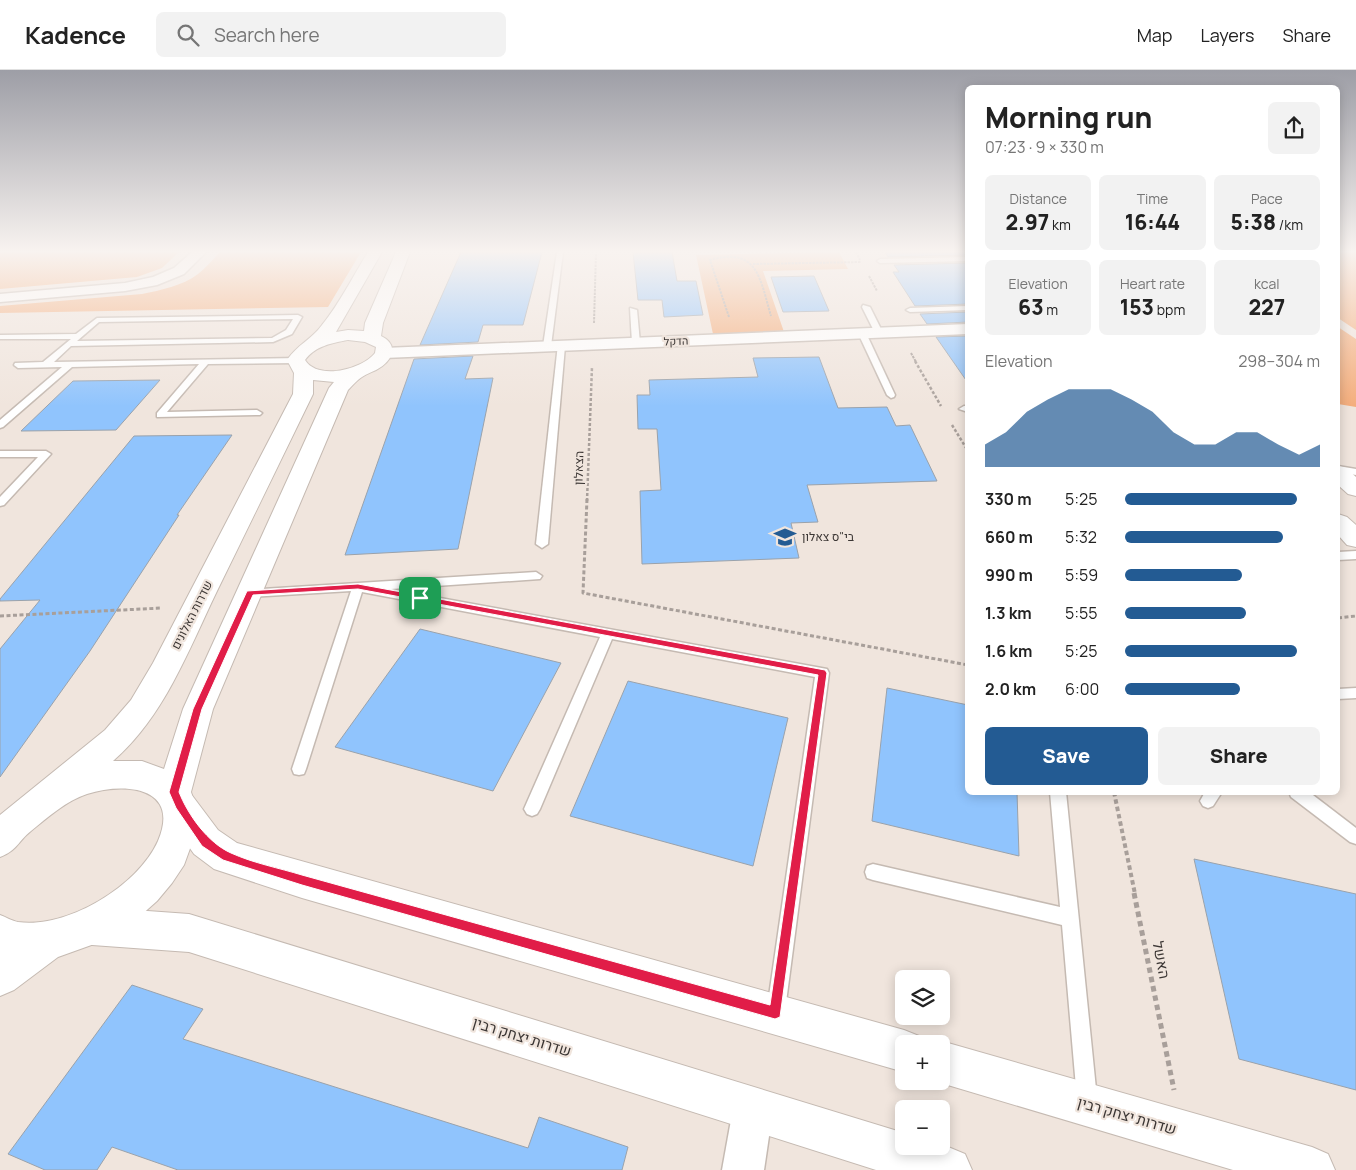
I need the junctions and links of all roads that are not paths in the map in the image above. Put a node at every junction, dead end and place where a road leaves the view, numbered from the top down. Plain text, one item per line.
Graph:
1 (344, 303) edge
2 (382, 303) edge
3 (557, 303) edge
4 (866, 307) dead end
5 (965, 308) edge
6 (633, 310) dead end
7 (910, 310) dead end
8 (965, 329) edge
9 (879, 333) junction
10 (862, 334) junction
11 (78, 336) junction
12 (0, 337) edge
13 (372, 338) junction
14 (319, 341) junction
15 (636, 343) junction
16 (70, 344) junction
17 (554, 346) junction
18 (384, 353) junction
19 (206, 361) junction
20 (18, 364) dead end
21 (46, 364) junction
22 (70, 364) junction
23 (300, 366) junction
24 (357, 371) junction
25 (891, 395) dead end
26 (257, 413) dead end
27 (0, 424) edge
28 (0, 454) edge
29 (1340, 469) edge
30 (1356, 472) edge
31 (1340, 475) edge
32 (1356, 489) edge
33 (0, 503) edge
34 (1340, 524) edge
35 (1356, 539) edge
36 (542, 544) dead end
37 (1356, 555) edge
38 (1340, 556) edge
39 (536, 576) dead end
40 (358, 587) junction
41 (250, 593) junction
42 (608, 633) junction
43 (1356, 693) edge
44 (1340, 694) edge
45 (298, 769) dead end
46 (1058, 795) edge
47 (1300, 795) edge
48 (176, 799) junction
49 (532, 809) dead end
50 (10, 830) edge
51 (1356, 837) edge
52 (873, 872) dead end
53 (1070, 918) junction
54 (92, 926) junction
55 (0, 934) edge
56 (49, 940) junction
57 (0, 976) edge
58 (775, 1013) junction
59 (895, 1048) edge
60 (950, 1065) edge
61 (1088, 1105) junction
62 (753, 1109) junction
63 (743, 1170) edge
64 (949, 1170) edge
65 (1312, 1170) edge

1 - 14 main road
2 - 13 main road
3 - 17 lane
4 - 9 lane
5 - 7 lane
6 - 15 lane
8 - 9 street, הדקל
9 - 10 street, הדקל
10 - 15 street, הדקל
10 - 25 lane
11 - 12 lane
11 - 16 lane
11 - 16 lane
13 - 14 main road
13 - 18 main road
14 - 23 main road
15 - 17 street, הדקל
16 - 21 lane
17 - 18 street, הדקל
17 - 36 lane
18 - 24 main road
19 - 22 lane
19 - 23 lane
19 - 26 lane
20 - 21 lane
21 - 22 lane
22 - 27 lane
23 - 24 main road
23 - 50 main road, שדרות האלונים
24 - 41 main road
28 - 33 lane
29 - 30 lane
31 - 32 main road
34 - 35 main road
37 - 38 lane
39 - 40 lane
40 - 41 lane
40 - 42 lane
40 - 45 lane
41 - 48 main road
42 - 49 lane
42 - 58 lane
43 - 44 lane
46 - 53 lane
47 - 51 lane
48 - 50 main road
48 - 54 main road
48 - 58 main road
52 - 53 lane
53 - 61 lane
54 - 56 main road
54 - 62 main road, שדרות יצחק רבין
55 - 56 main road
56 - 57 main road
58 - 59 main road
60 - 61 main road, שדרות יצחק רבין
61 - 65 main road, שדרות יצחק רבין
62 - 63 street
62 - 64 main road, שדרות יצחק רבין

